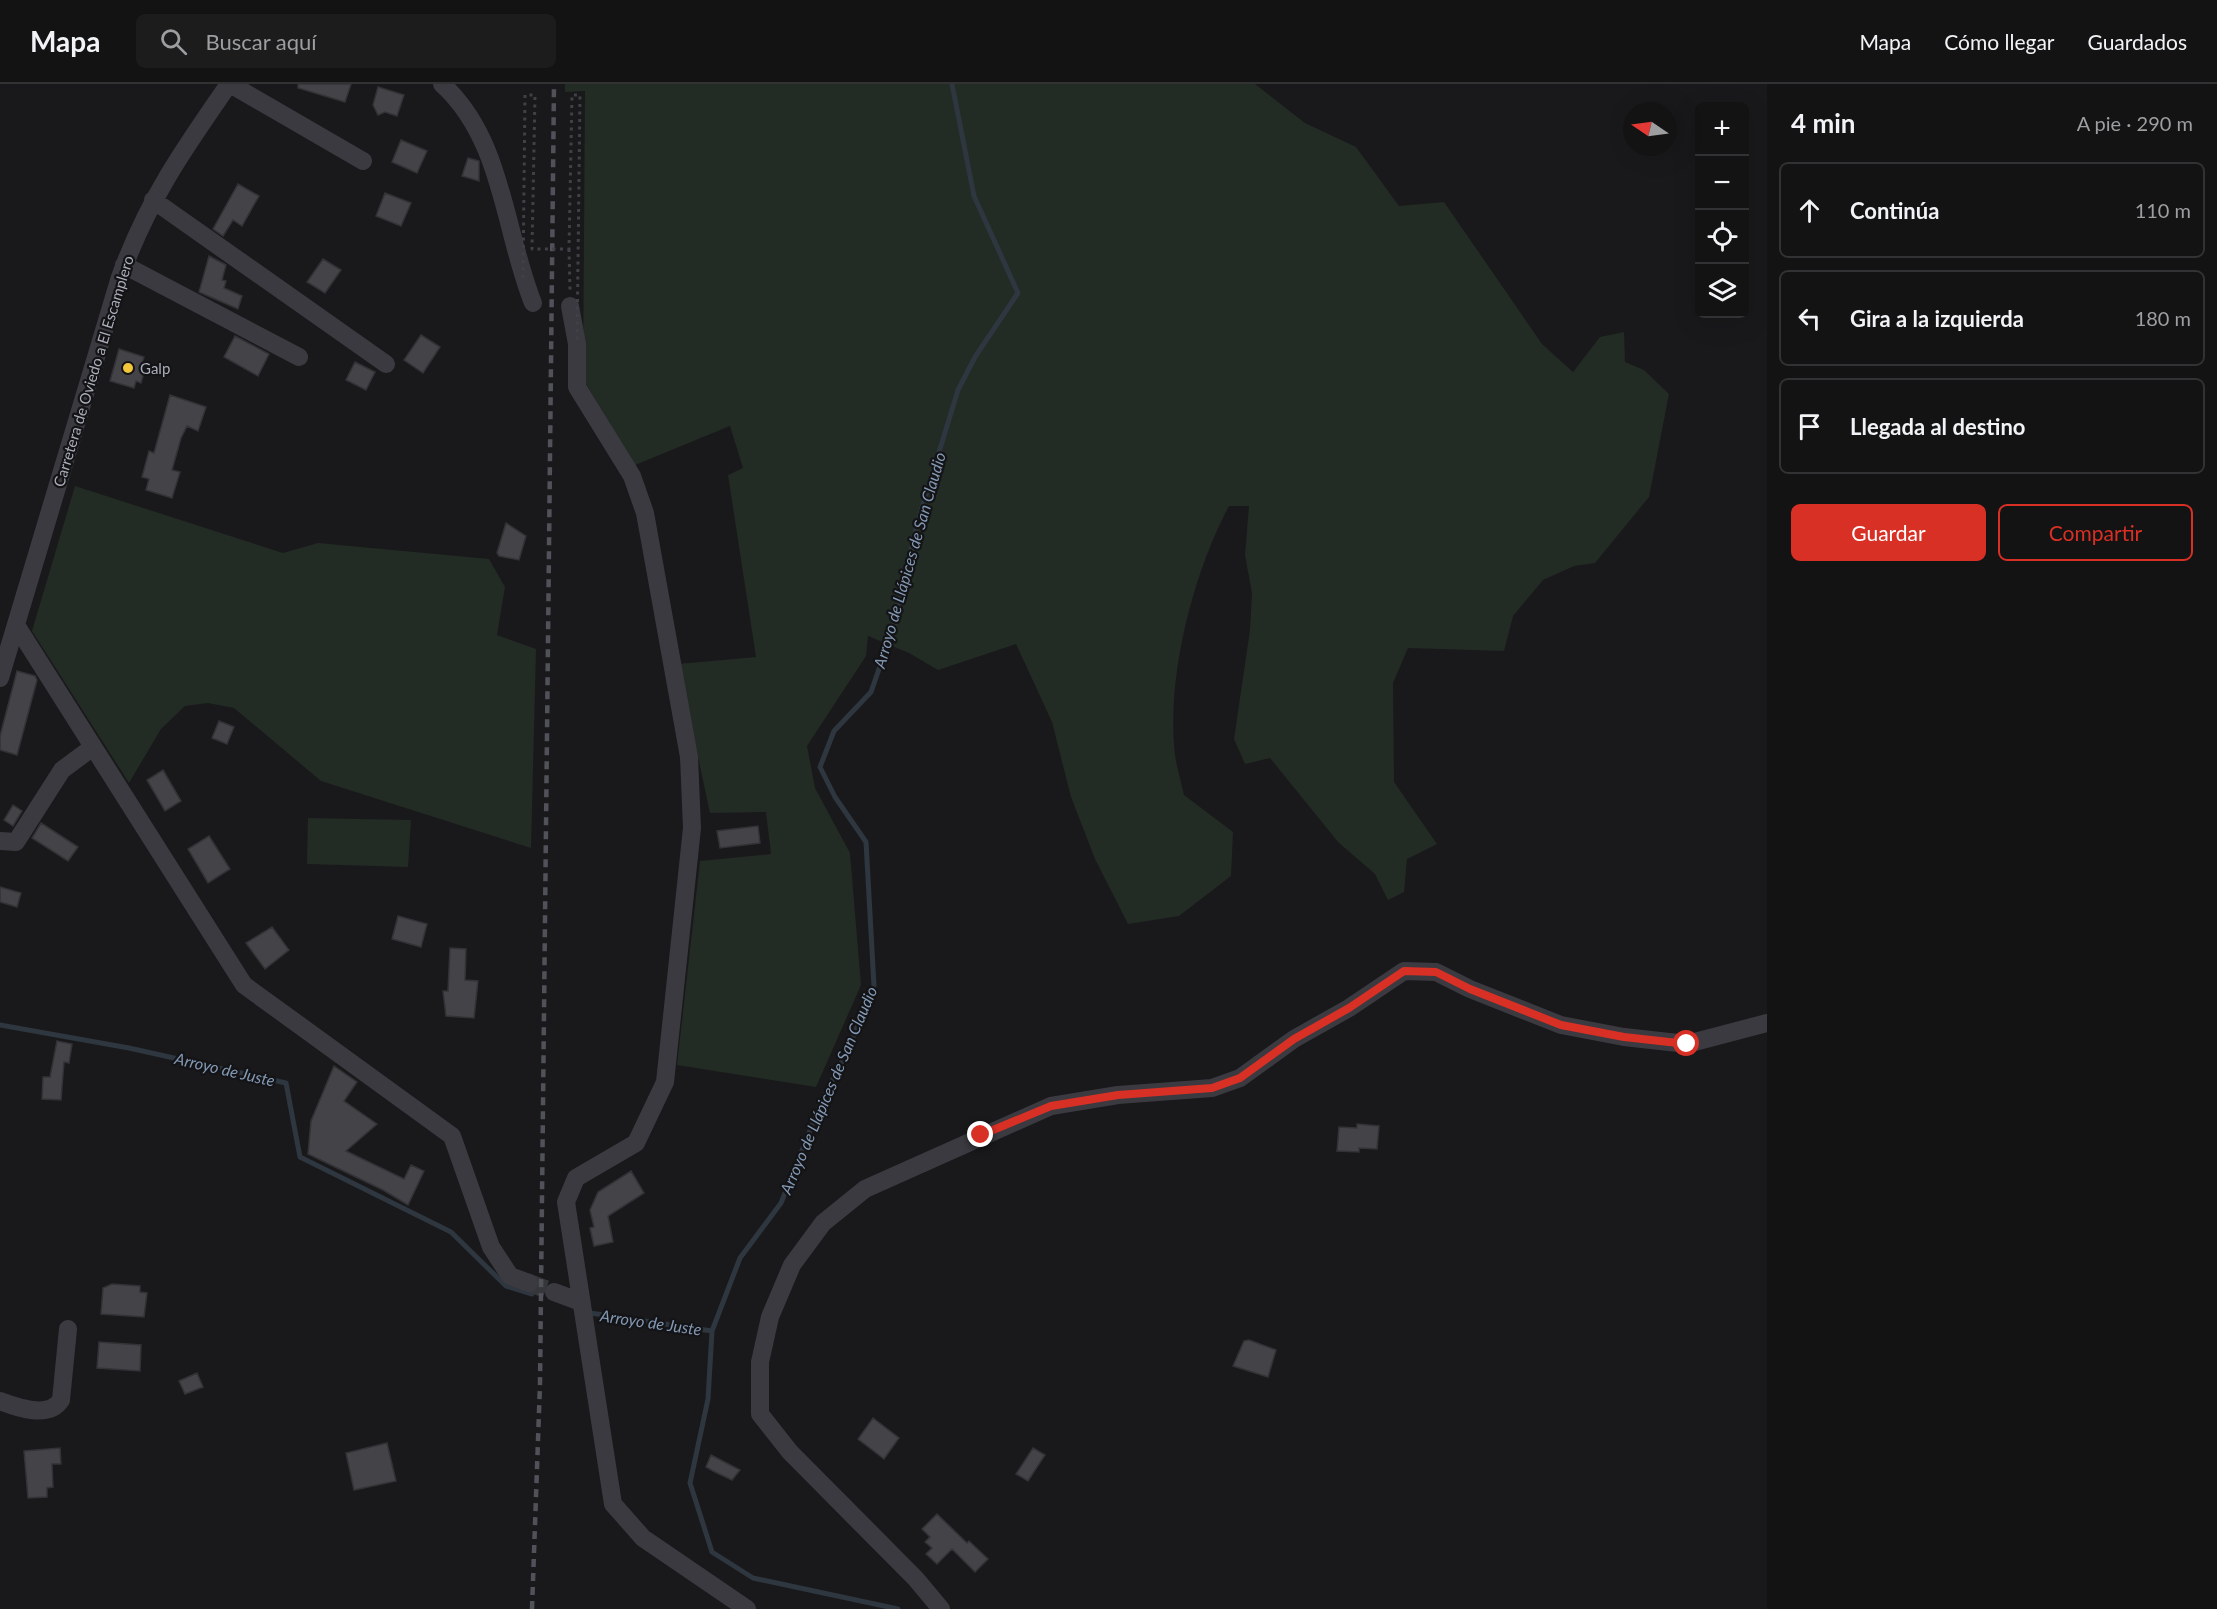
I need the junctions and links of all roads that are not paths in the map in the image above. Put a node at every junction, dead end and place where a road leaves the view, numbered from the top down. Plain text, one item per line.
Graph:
1 (230, 84) edge
2 (442, 84) edge
3 (363, 160) dead end
4 (153, 200) junction
5 (124, 265) junction
6 (533, 303) dead end
7 (570, 306) road end
8 (299, 357) dead end
9 (386, 364) dead end
10 (16, 625) junction
11 (0, 678) edge
12 (93, 747) junction
13 (0, 841) edge
14 (1767, 1023) edge
15 (529, 1283) tunnel mouth
16 (554, 1292) tunnel mouth
17 (580, 1302) junction
18 (68, 1329) dead end
19 (0, 1401) edge
20 (747, 1609) edge
21 (941, 1609) edge

1 - 3 street
1 - 4 street, Carretera de Oviedo a El Escamplero
2 - 6 street
4 - 5 street, Carretera de Oviedo a El Escamplero
4 - 9 street
5 - 8 street
5 - 10 street, Carretera de Oviedo a El Escamplero
7 - 17 street
10 - 11 street, Carretera de Oviedo a El Escamplero
10 - 12 street
12 - 13 street
12 - 15 street
14 - 21 street
16 - 17 street
17 - 20 street
18 - 19 street

